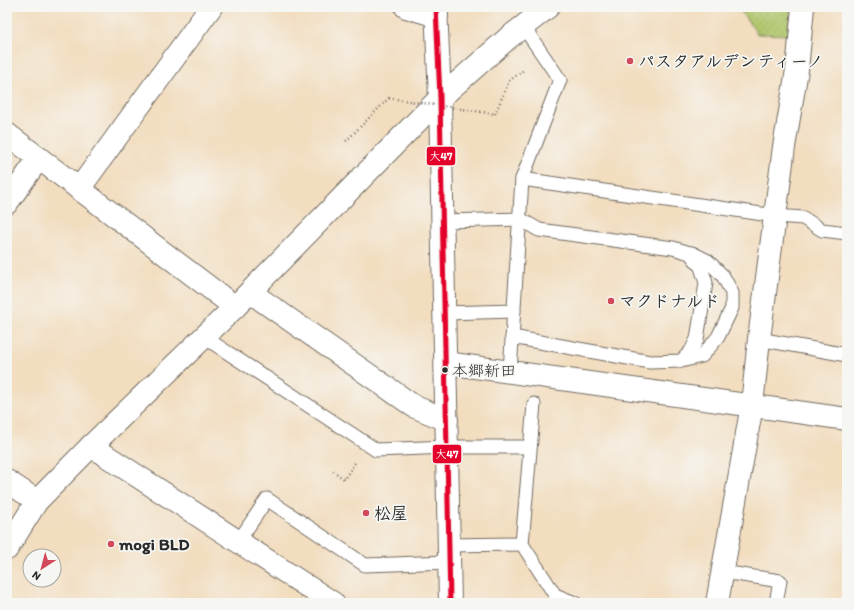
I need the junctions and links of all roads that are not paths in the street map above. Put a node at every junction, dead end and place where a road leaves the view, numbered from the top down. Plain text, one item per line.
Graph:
1 (211, 7) edge
2 (406, 7) edge
3 (548, 7) edge
4 (803, 7) edge
5 (437, 11) edge
6 (523, 26) junction
7 (440, 98) junction
8 (7, 134) edge
9 (39, 158) junction
10 (522, 178) junction
11 (79, 188) junction
12 (7, 203) edge
13 (776, 216) junction
14 (520, 219) junction
15 (443, 221) junction
16 (847, 233) edge
17 (690, 253) junction
18 (250, 292) junction
19 (235, 307) junction
20 (514, 310) junction
21 (445, 313) junction
22 (204, 337) junction
23 (512, 337) junction
24 (759, 340) junction
25 (847, 355) edge
26 (681, 361) junction
27 (446, 363) junction
28 (510, 372) junction
29 (534, 404) dead end
30 (752, 405) junction
31 (847, 419) edge
32 (446, 420) junction
33 (91, 446) junction
34 (447, 447) junction
35 (530, 447) junction
36 (7, 481) edge
37 (37, 501) junction
38 (238, 542) junction
39 (522, 544) junction
40 (7, 550) edge
41 (449, 554) junction
42 (723, 572) junction
43 (333, 603) edge
44 (450, 603) edge
45 (575, 603) edge
46 (717, 603) edge
47 (776, 603) edge

1 - 11 street
2 - 5 street
3 - 6 street
4 - 13 street
5 - 7 street
6 - 7 street
6 - 10 lane
7 - 15 street
7 - 18 street
8 - 9 street
9 - 11 street
9 - 12 street
10 - 13 lane
10 - 14 lane
11 - 19 street
13 - 16 lane
13 - 24 street
14 - 15 lane
14 - 17 lane
14 - 20 lane
15 - 21 street
17 - 26 lane
17 - 26 lane
18 - 19 street
18 - 32 street
19 - 22 street
20 - 21 lane
20 - 23 lane
21 - 27 street
22 - 33 street
22 - 34 lane
23 - 26 lane
23 - 28 lane
24 - 25 lane
24 - 30 street
27 - 28 street
27 - 32 street
28 - 30 street
29 - 35 lane
30 - 31 street
30 - 42 street
32 - 34 street
33 - 37 street
33 - 38 street
34 - 35 lane
34 - 41 street
35 - 39 lane
36 - 37 street
37 - 40 street
38 - 41 lane
38 - 43 street
39 - 41 lane
39 - 45 lane
41 - 44 street
42 - 46 street
42 - 47 lane

